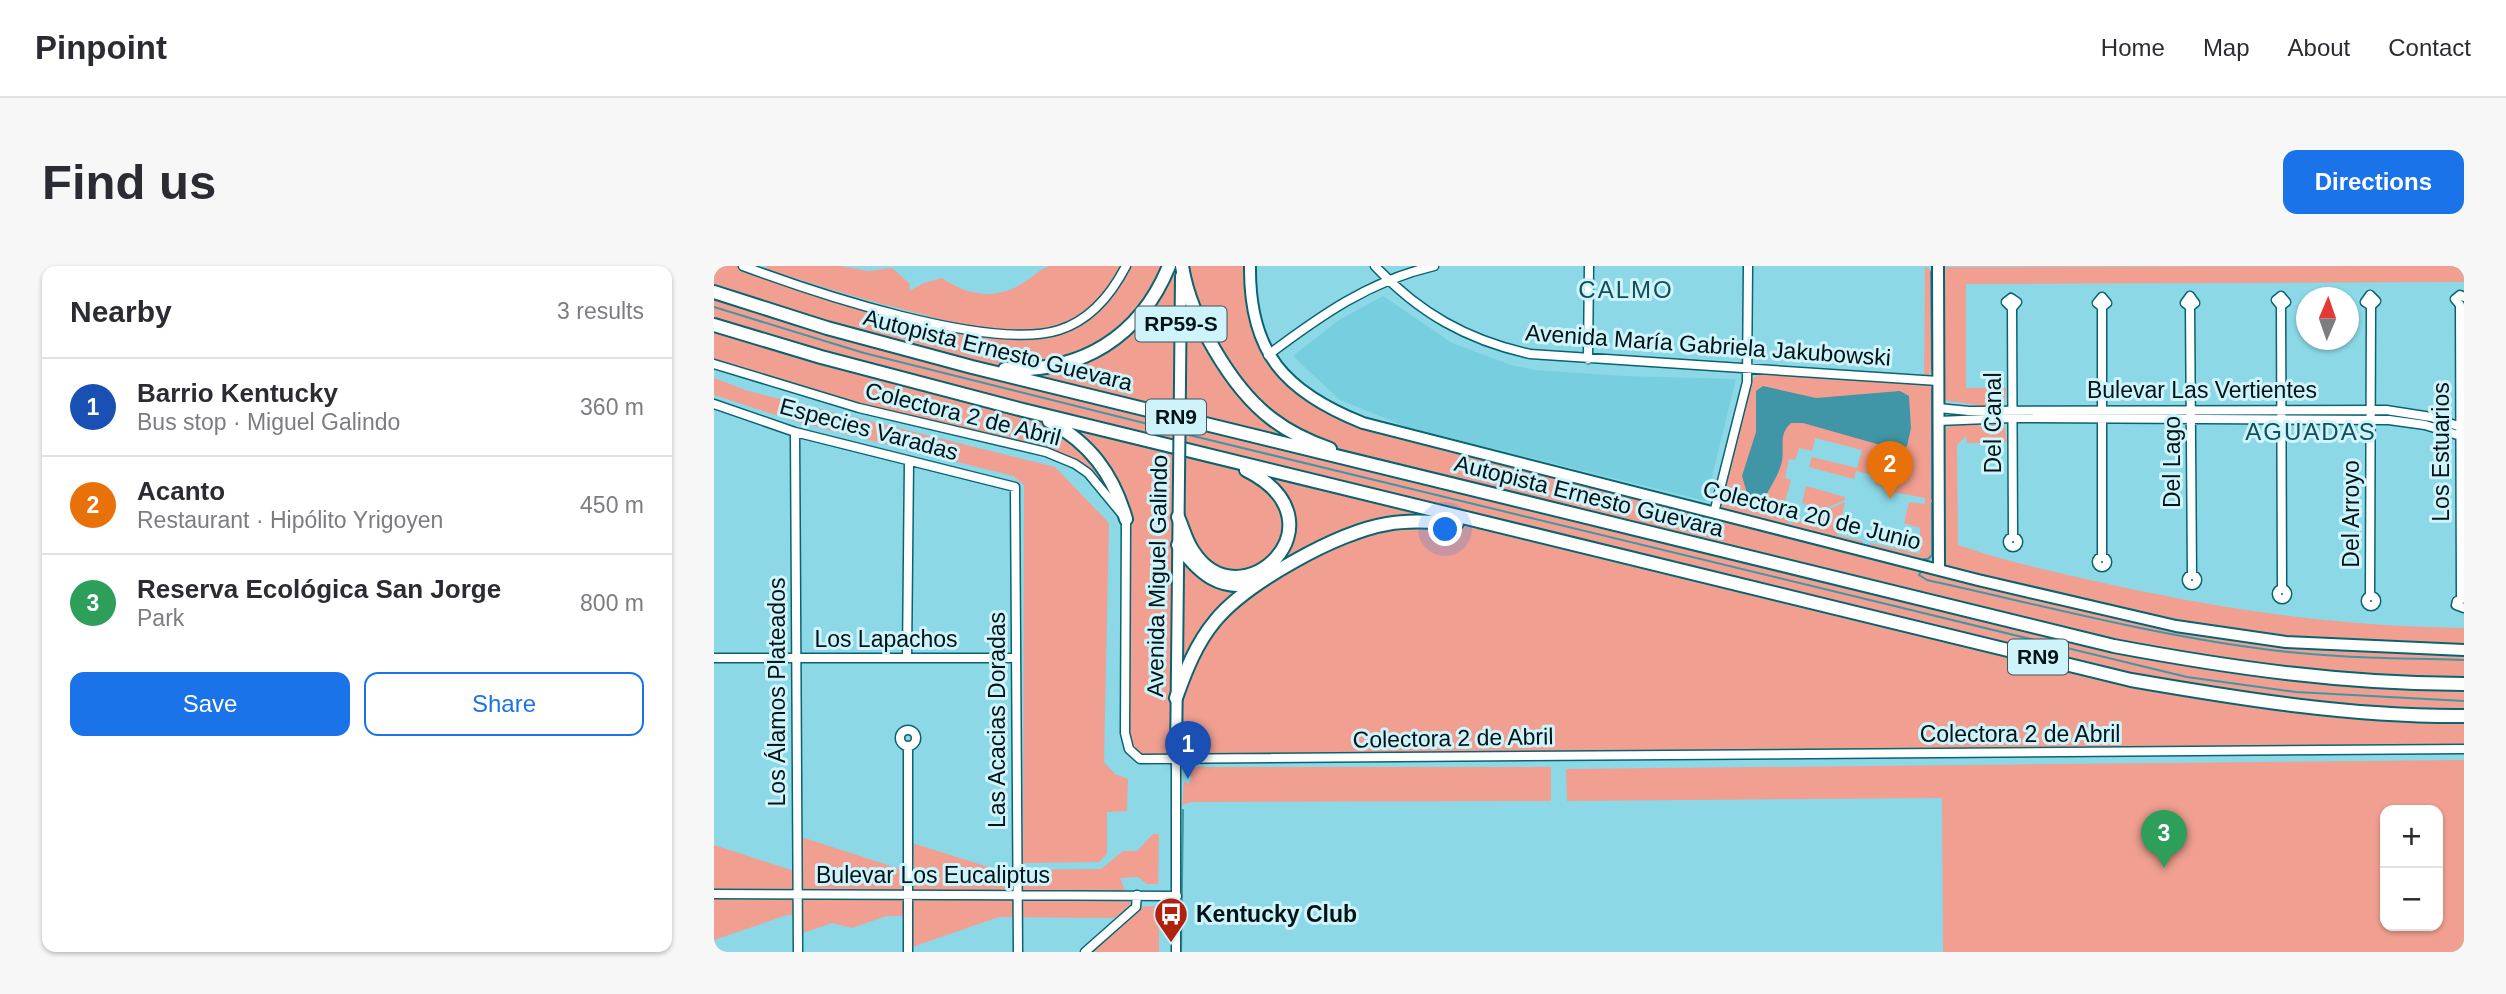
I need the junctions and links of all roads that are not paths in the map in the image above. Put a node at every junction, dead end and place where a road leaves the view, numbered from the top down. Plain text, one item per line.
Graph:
1 (743, 266) edge
2 (1126, 266) edge
3 (1169, 266) edge
4 (1182, 266) edge
5 (1250, 266) edge
6 (1375, 266) edge
7 (1434, 266) edge
8 (1589, 266) edge
9 (1748, 266) edge
10 (1938, 266) edge
11 (1389, 281) junction
12 (714, 292) edge
13 (2463, 302) edge
14 (2281, 306) dead end
15 (2371, 306) dead end
16 (2102, 307) dead end
17 (2190, 307) dead end
18 (2012, 308) dead end
19 (714, 325) edge
20 (2462, 337) edge
21 (1268, 355) junction
22 (1588, 359) junction
23 (714, 364) edge
24 (972, 367) junction
25 (1747, 369) junction
26 (1938, 381) junction
27 (714, 404) edge
28 (1938, 408) junction
29 (1023, 410) junction
30 (2102, 413) junction
31 (2012, 414) junction
32 (2191, 414) junction
33 (2281, 414) junction
34 (2371, 414) junction
35 (1938, 422) junction
36 (795, 432) junction
37 (2462, 432) edge
38 (1227, 460) junction
39 (909, 461) junction
40 (1380, 468) junction
41 (1015, 487) joint
42 (1714, 513) junction
43 (1178, 517) junction
44 (1126, 519) junction
45 (1485, 524) junction
46 (2012, 537) dead end
47 (1178, 545) junction
48 (2102, 556) dead end
49 (1939, 569) junction
50 (2192, 575) dead end
51 (1267, 579) junction
52 (2282, 589) dead end
53 (2370, 596) dead end
54 (2462, 599) edge
55 (2464, 608) edge
56 (2464, 650) edge
57 (714, 658) edge
58 (796, 658) junction
59 (907, 658) junction
60 (1016, 658) junction
61 (2464, 684) edge
62 (1176, 698) junction
63 (2464, 716) edge
64 (908, 747) dead end
65 (2464, 750) edge
66 (1175, 761) junction
67 (714, 894) edge
68 (797, 894) junction
69 (908, 894) junction
70 (1018, 895) junction
71 (1137, 895) junction
72 (1177, 896) junction
73 (797, 952) edge
74 (908, 952) edge
75 (1018, 952) edge
76 (1085, 952) edge
77 (1176, 952) edge

1 - 2 street
3 - 24 highway
4 - 40 highway
4 - 43 main road, Avenida Miguel Galindo / RP59-S, bridge
5 - 21 main road, Colectora 20 de Junio
6 - 11 street, Avenida María Gabriela Jakubowski
7 - 11 street
8 - 22 street
9 - 25 street
10 - 26 main road
11 - 21 street
11 - 22 street, Avenida María Gabriela Jakubowski
12 - 24 highway, Autopista Ernesto Guevara / RN9
13 - 20 street, Los Estuarios
14 - 33 street
15 - 34 street, Del Arroyo
16 - 30 street
17 - 32 street, Del Lago
18 - 31 street, Del Canal
19 - 29 highway, RN9
20 - 37 street, Los Estuarios
21 - 42 main road, Colectora 20 de Junio
22 - 25 street, Avenida María Gabriela Jakubowski
23 - 44 street, Colectora 2 de Abril
24 - 40 highway, Autopista Ernesto Guevara / RN9
25 - 26 street, Avenida María Gabriela Jakubowski
25 - 42 street
26 - 28 main road
27 - 36 street, Especies Varadas
28 - 31 street, Bulevar Las Vertientes
28 - 35 main road
29 - 38 highway, RN9
29 - 44 highway
30 - 31 street, Bulevar Las Vertientes
30 - 32 street, Bulevar Las Vertientes
30 - 48 street
31 - 35 street, Bulevar Las Vertientes
31 - 46 street, Del Canal
32 - 33 street, Bulevar Las Vertientes
32 - 50 street, Del Lago
33 - 34 street, Bulevar Las Vertientes
33 - 52 street
34 - 37 street, Bulevar Las Vertientes
34 - 53 street, Del Arroyo
35 - 49 main road
36 - 39 street, Especies Varadas
36 - 58 street, Los Álamos Plateados
37 - 54 street, Los Estuarios
38 - 43 highway
38 - 45 highway, RN9
39 - 41 street, Especies Varadas
39 - 59 street
40 - 61 highway, Autopista Ernesto Guevara / RN9
41 - 60 street, Las Acacias Doradas
42 - 49 main road, Colectora 20 de Junio
43 - 47 main road, Avenida Miguel Galindo / RP59-S
44 - 66 street, Colectora 2 de Abril
45 - 51 highway
45 - 63 highway, RN9
47 - 51 highway
47 - 62 main road, Avenida Miguel Galindo / RP59-S
49 - 56 main road, Colectora 20 de Junio
51 - 62 highway
54 - 55 street, Los Estuarios
57 - 58 street, Los Lapachos
58 - 59 street, Los Lapachos
58 - 68 street, Los Álamos Plateados
59 - 60 street, Los Lapachos
60 - 70 street, Las Acacias Doradas
62 - 66 main road, Avenida Miguel Galindo / RP59-S
64 - 69 street
65 - 66 street, Colectora 2 de Abril
66 - 72 street
67 - 68 street, Bulevar Los Eucaliptus
68 - 69 street, Bulevar Los Eucaliptus
68 - 73 street, Los Álamos Plateados
69 - 70 street, Bulevar Los Eucaliptus
69 - 74 street
70 - 71 street, Bulevar Los Eucaliptus
70 - 75 street, Las Acacias Doradas
71 - 72 street, Bulevar Los Eucaliptus
71 - 76 street
72 - 77 street

